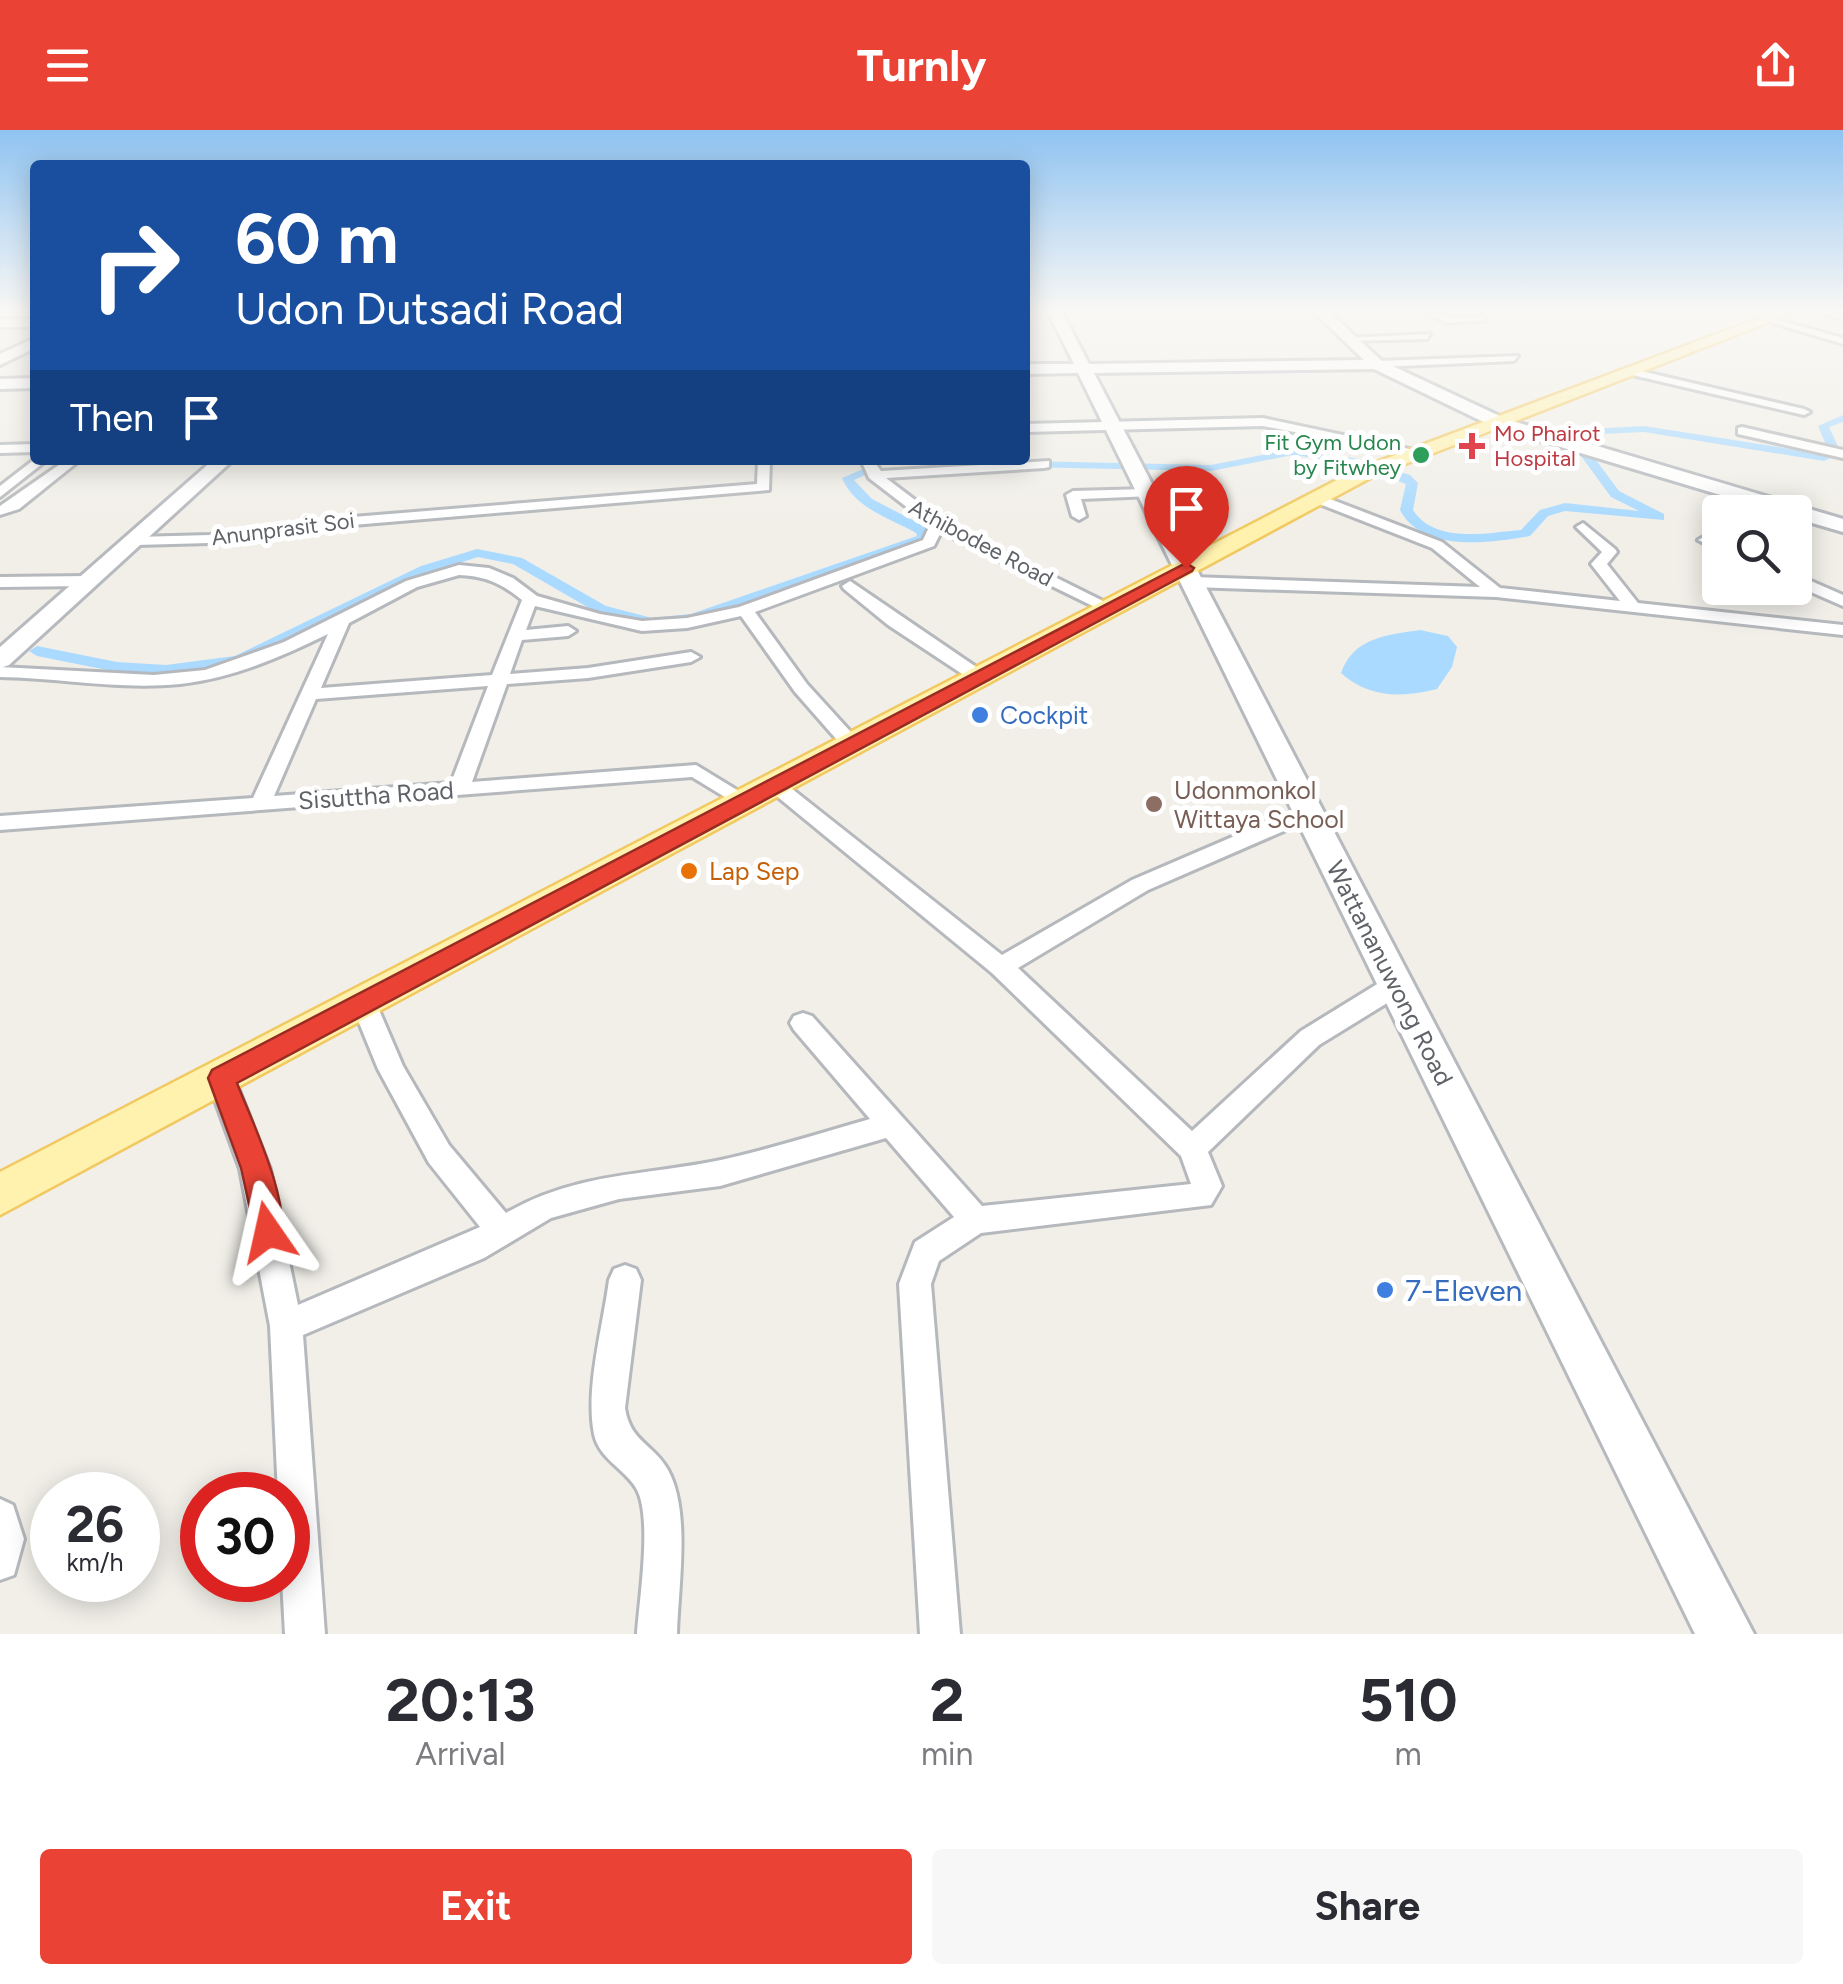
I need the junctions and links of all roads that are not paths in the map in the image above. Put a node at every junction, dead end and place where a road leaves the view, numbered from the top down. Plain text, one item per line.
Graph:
1 (1091, 382) edge
2 (1415, 382) edge
3 (1604, 382) edge
4 (1643, 382) edge
5 (1664, 382) edge
6 (30, 383) edge
7 (0, 384) edge
8 (1683, 400) dead end
9 (1804, 412) dead end
10 (1500, 423) junction
11 (1114, 427) junction
12 (1030, 428) edge
13 (1742, 431) dead end
14 (30, 446) edge
15 (0, 449) edge
16 (1418, 452) junction
17 (1834, 452) edge
18 (1030, 464) edge
19 (1044, 464) dead end
20 (35, 465) edge
21 (67, 465) edge
22 (219, 465) edge
23 (764, 465) edge
24 (957, 465) edge
25 (870, 466) edge
26 (1067, 479) dead end
27 (0, 493) edge
28 (1147, 493) junction
29 (1073, 495) junction
30 (1317, 498) junction
31 (0, 511) edge
32 (1079, 516) dead end
33 (938, 523) junction
34 (1843, 526) edge
35 (1583, 527) dead end
36 (136, 541) junction
37 (1189, 575) junction
38 (90, 581) junction
39 (0, 582) edge
40 (850, 586) dead end
41 (1812, 587) edge
42 (1496, 592) junction
43 (532, 600) junction
44 (1843, 601) edge
45 (1632, 605) junction
46 (1109, 608) junction
47 (744, 610) junction
48 (342, 620) junction
49 (633, 628) junction
50 (1843, 630) edge
51 (568, 631) dead end
52 (514, 636) junction
53 (691, 657) dead end
54 (0, 660) edge
55 (634, 668) junction
56 (0, 672) edge
57 (979, 677) junction
58 (496, 681) junction
59 (309, 694) junction
60 (852, 744) junction
61 (775, 785) junction
62 (459, 789) junction
63 (742, 802) junction
64 (261, 803) junction
65 (1308, 812) junction
66 (0, 822) edge
67 (1001, 967) junction
68 (1396, 985) junction
69 (364, 1003) junction
70 (803, 1024) dead end
71 (221, 1078) junction
72 (891, 1125) junction
73 (1192, 1149) junction
74 (0, 1195) edge
75 (975, 1220) junction
76 (501, 1230) junction
77 (625, 1280) dead end
78 (286, 1326) junction
79 (0, 1518) edge
80 (0, 1561) edge
81 (301, 1632) edge
82 (657, 1634) edge
83 (940, 1634) edge
84 (1725, 1634) edge

1 - 11 street, Wattananuwong Road
2 - 10 street
3 - 10 main road
4 - 8 street
5 - 9 street
6 - 7 street
10 - 16 main road
10 - 34 street
11 - 12 street
11 - 16 street
11 - 28 street, Wattananuwong Road
13 - 17 street
14 - 15 street
16 - 30 main road
18 - 19 street
20 - 27 street
21 - 31 street
22 - 36 street
23 - 36 street, Anunprasit Soi
24 - 25 street
25 - 33 street, Athibodee Road
26 - 29 street
28 - 29 street
28 - 37 street, Wattananuwong Road
29 - 32 street
30 - 37 main road
30 - 42 street
33 - 46 street, Athibodee Road
33 - 47 street
35 - 45 street
36 - 38 street
37 - 42 street
37 - 46 main road
37 - 65 street, Wattananuwong Road
38 - 39 street
38 - 54 street
40 - 57 street
41 - 44 street
42 - 45 street
43 - 48 street
43 - 49 street
43 - 52 street
45 - 50 street
46 - 57 main road
47 - 49 street
47 - 60 street
48 - 56 street
48 - 59 street
49 - 55 street
51 - 52 street
52 - 58 street
53 - 55 street
55 - 58 street
57 - 60 main road
58 - 59 street
58 - 62 street
59 - 64 street
60 - 61 main road
61 - 63 main road
61 - 67 street
62 - 63 street, Sisuttha Road
62 - 64 street, Sisuttha Road
63 - 69 main road
64 - 66 street, Sisuttha Road
65 - 67 street
65 - 68 street, Wattananuwong Road
67 - 73 street
68 - 73 street
68 - 84 street, Wattananuwong Road
69 - 71 main road
69 - 76 street
70 - 72 street
71 - 74 main road
71 - 78 street
72 - 75 street
72 - 76 street
73 - 75 street
75 - 83 street
76 - 78 street
77 - 82 street
78 - 81 street
79 - 80 street

